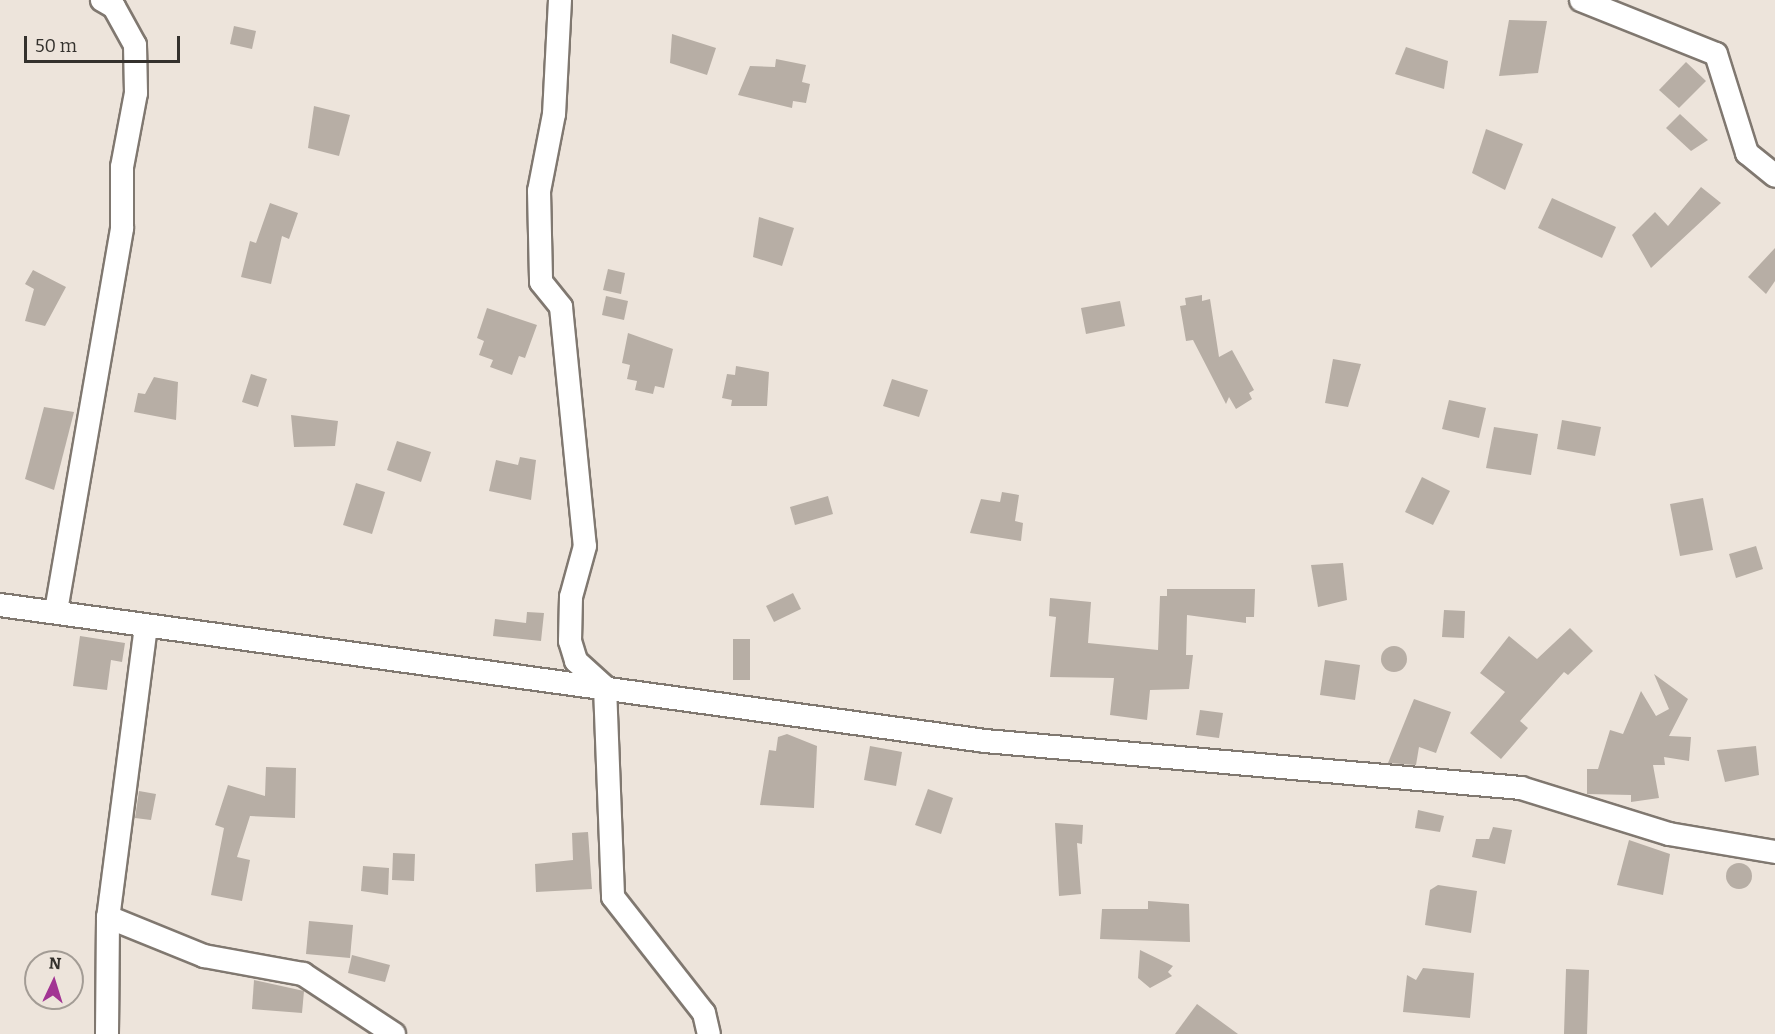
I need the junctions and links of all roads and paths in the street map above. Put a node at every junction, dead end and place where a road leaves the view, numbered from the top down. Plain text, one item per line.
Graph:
1 (102, 0) edge
2 (560, 0) edge
3 (1581, 0) edge
4 (1775, 176) edge
5 (0, 605) edge
6 (56, 611) junction
7 (146, 626) junction
8 (605, 687) junction
9 (1775, 852) edge
10 (108, 917) junction
11 (107, 1034) edge
12 (394, 1034) edge
13 (709, 1034) edge

1 - 6 street
2 - 8 street
3 - 4 street
5 - 6 street
6 - 7 street
7 - 8 street
7 - 10 street
8 - 9 street
8 - 13 street
10 - 11 street
10 - 12 street

